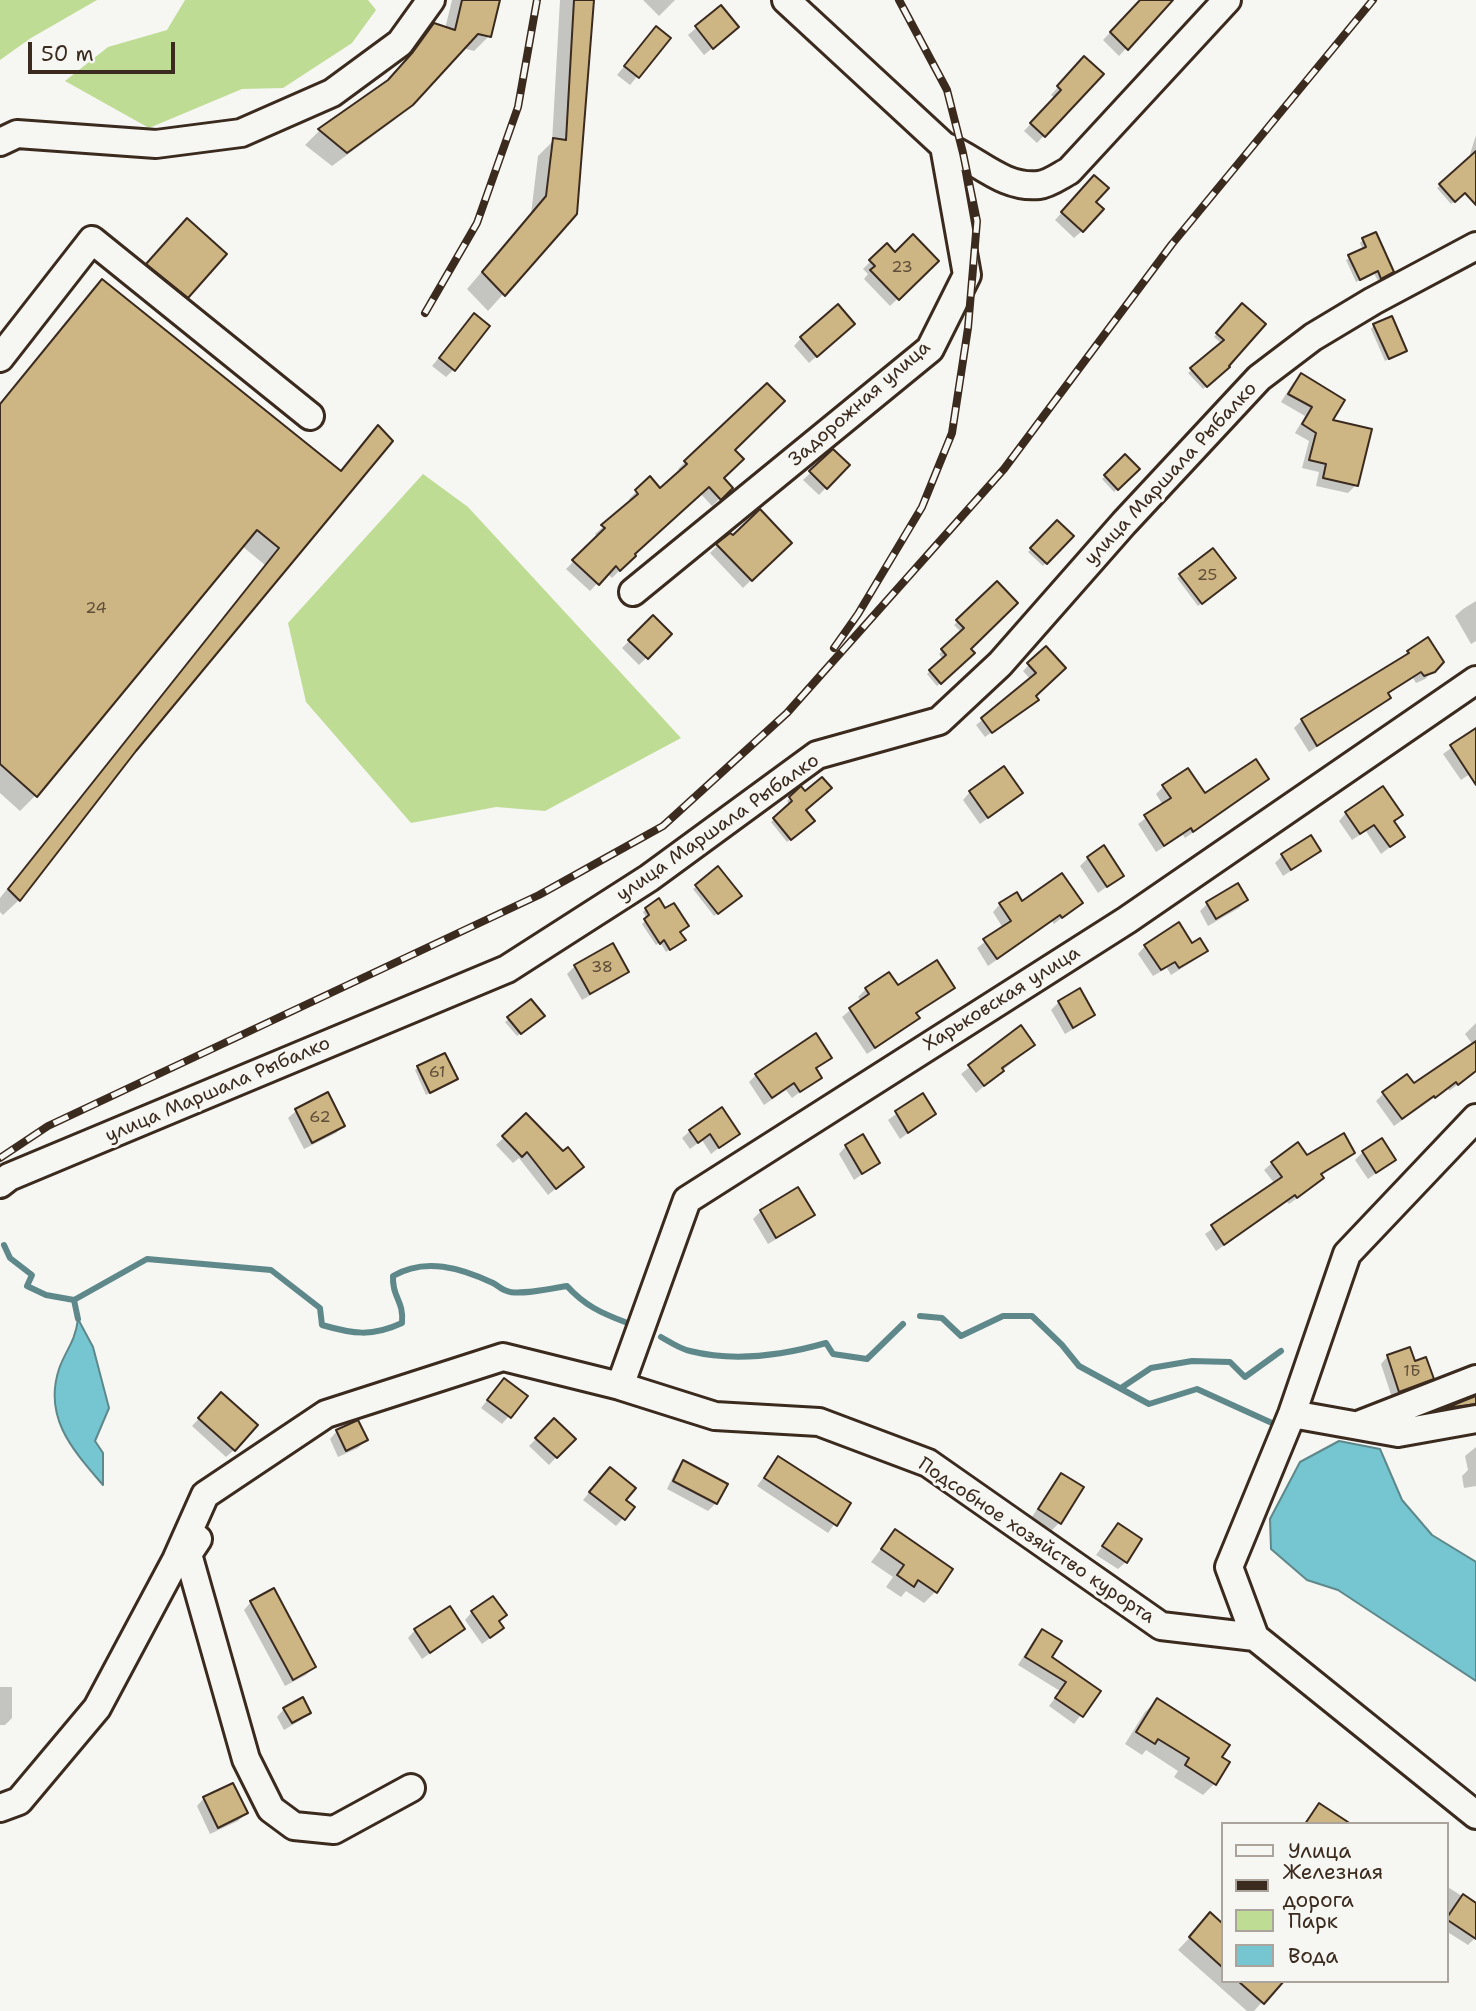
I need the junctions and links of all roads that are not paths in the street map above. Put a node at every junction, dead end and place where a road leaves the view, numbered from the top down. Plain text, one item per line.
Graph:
1 (431, 0) edge
2 (786, 0) edge
3 (1227, 0) edge
4 (9, 138) edge
5 (944, 146) junction
6 (1476, 246) edge
7 (0, 358) edge
8 (310, 416) dead end
9 (633, 592) dead end
10 (1476, 680) edge
11 (1476, 1118) edge
12 (0, 1184) edge
13 (1476, 1379) edge
14 (620, 1386) junction
15 (1292, 1414) junction
16 (1476, 1419) edge
17 (1356, 1425) junction
18 (238, 1471) junction
19 (1255, 1637) junction
20 (411, 1788) dead end
21 (0, 1808) edge
22 (1476, 1815) edge

1 - 4 street
2 - 5 street
3 - 5 street
5 - 9 street, Задорожная улица
6 - 12 street, улица Маршала Рыбалко
7 - 8 street
10 - 14 street, Харьковская улица
11 - 15 street
13 - 17 street
14 - 18 street, Подсобное хозяйство курорта
14 - 19 street, Подсобное хозяйство курорта
15 - 17 street
15 - 19 street
16 - 17 street
18 - 20 street
18 - 21 street, Подсобное хозяйство курорта
19 - 22 street

